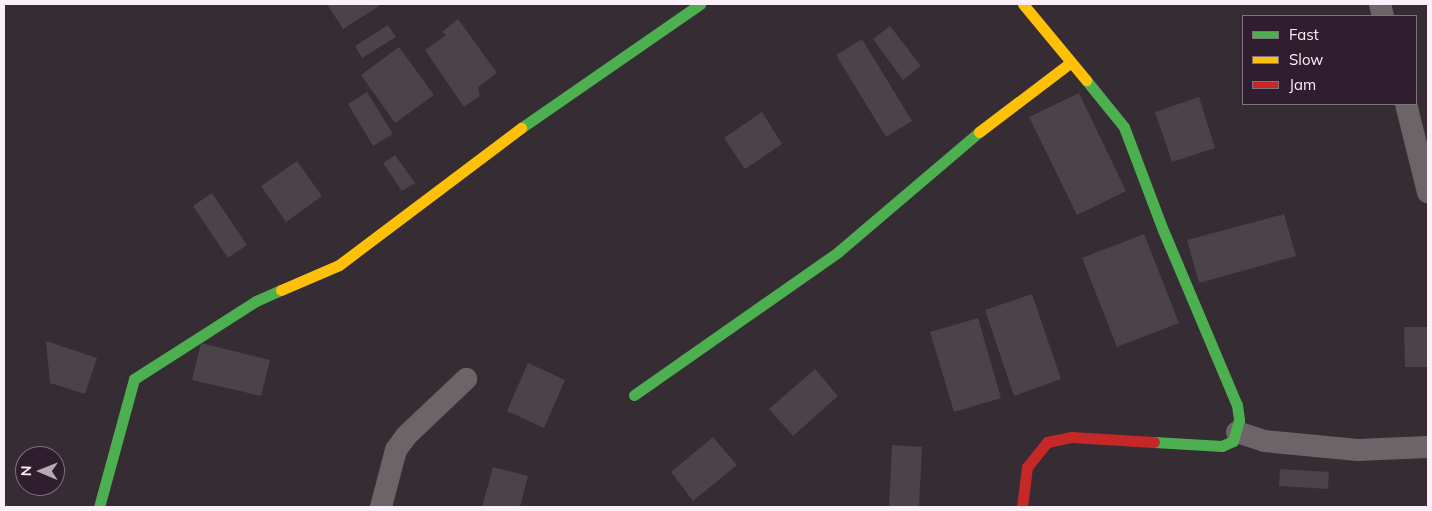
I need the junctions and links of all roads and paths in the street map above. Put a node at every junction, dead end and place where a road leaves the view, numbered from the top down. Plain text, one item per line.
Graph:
1 (700, 4) edge
2 (1023, 4) edge
3 (1070, 63) junction
4 (1406, 105) edge
5 (1428, 192) edge
6 (466, 378) dead end
7 (634, 395) dead end
8 (1237, 432) junction
9 (1428, 447) edge
10 (99, 507) edge
11 (381, 507) edge
12 (1022, 507) edge

1 - 10 street
2 - 3 street
3 - 7 street
3 - 8 street
4 - 5 street
6 - 11 street
8 - 9 street
8 - 12 street

